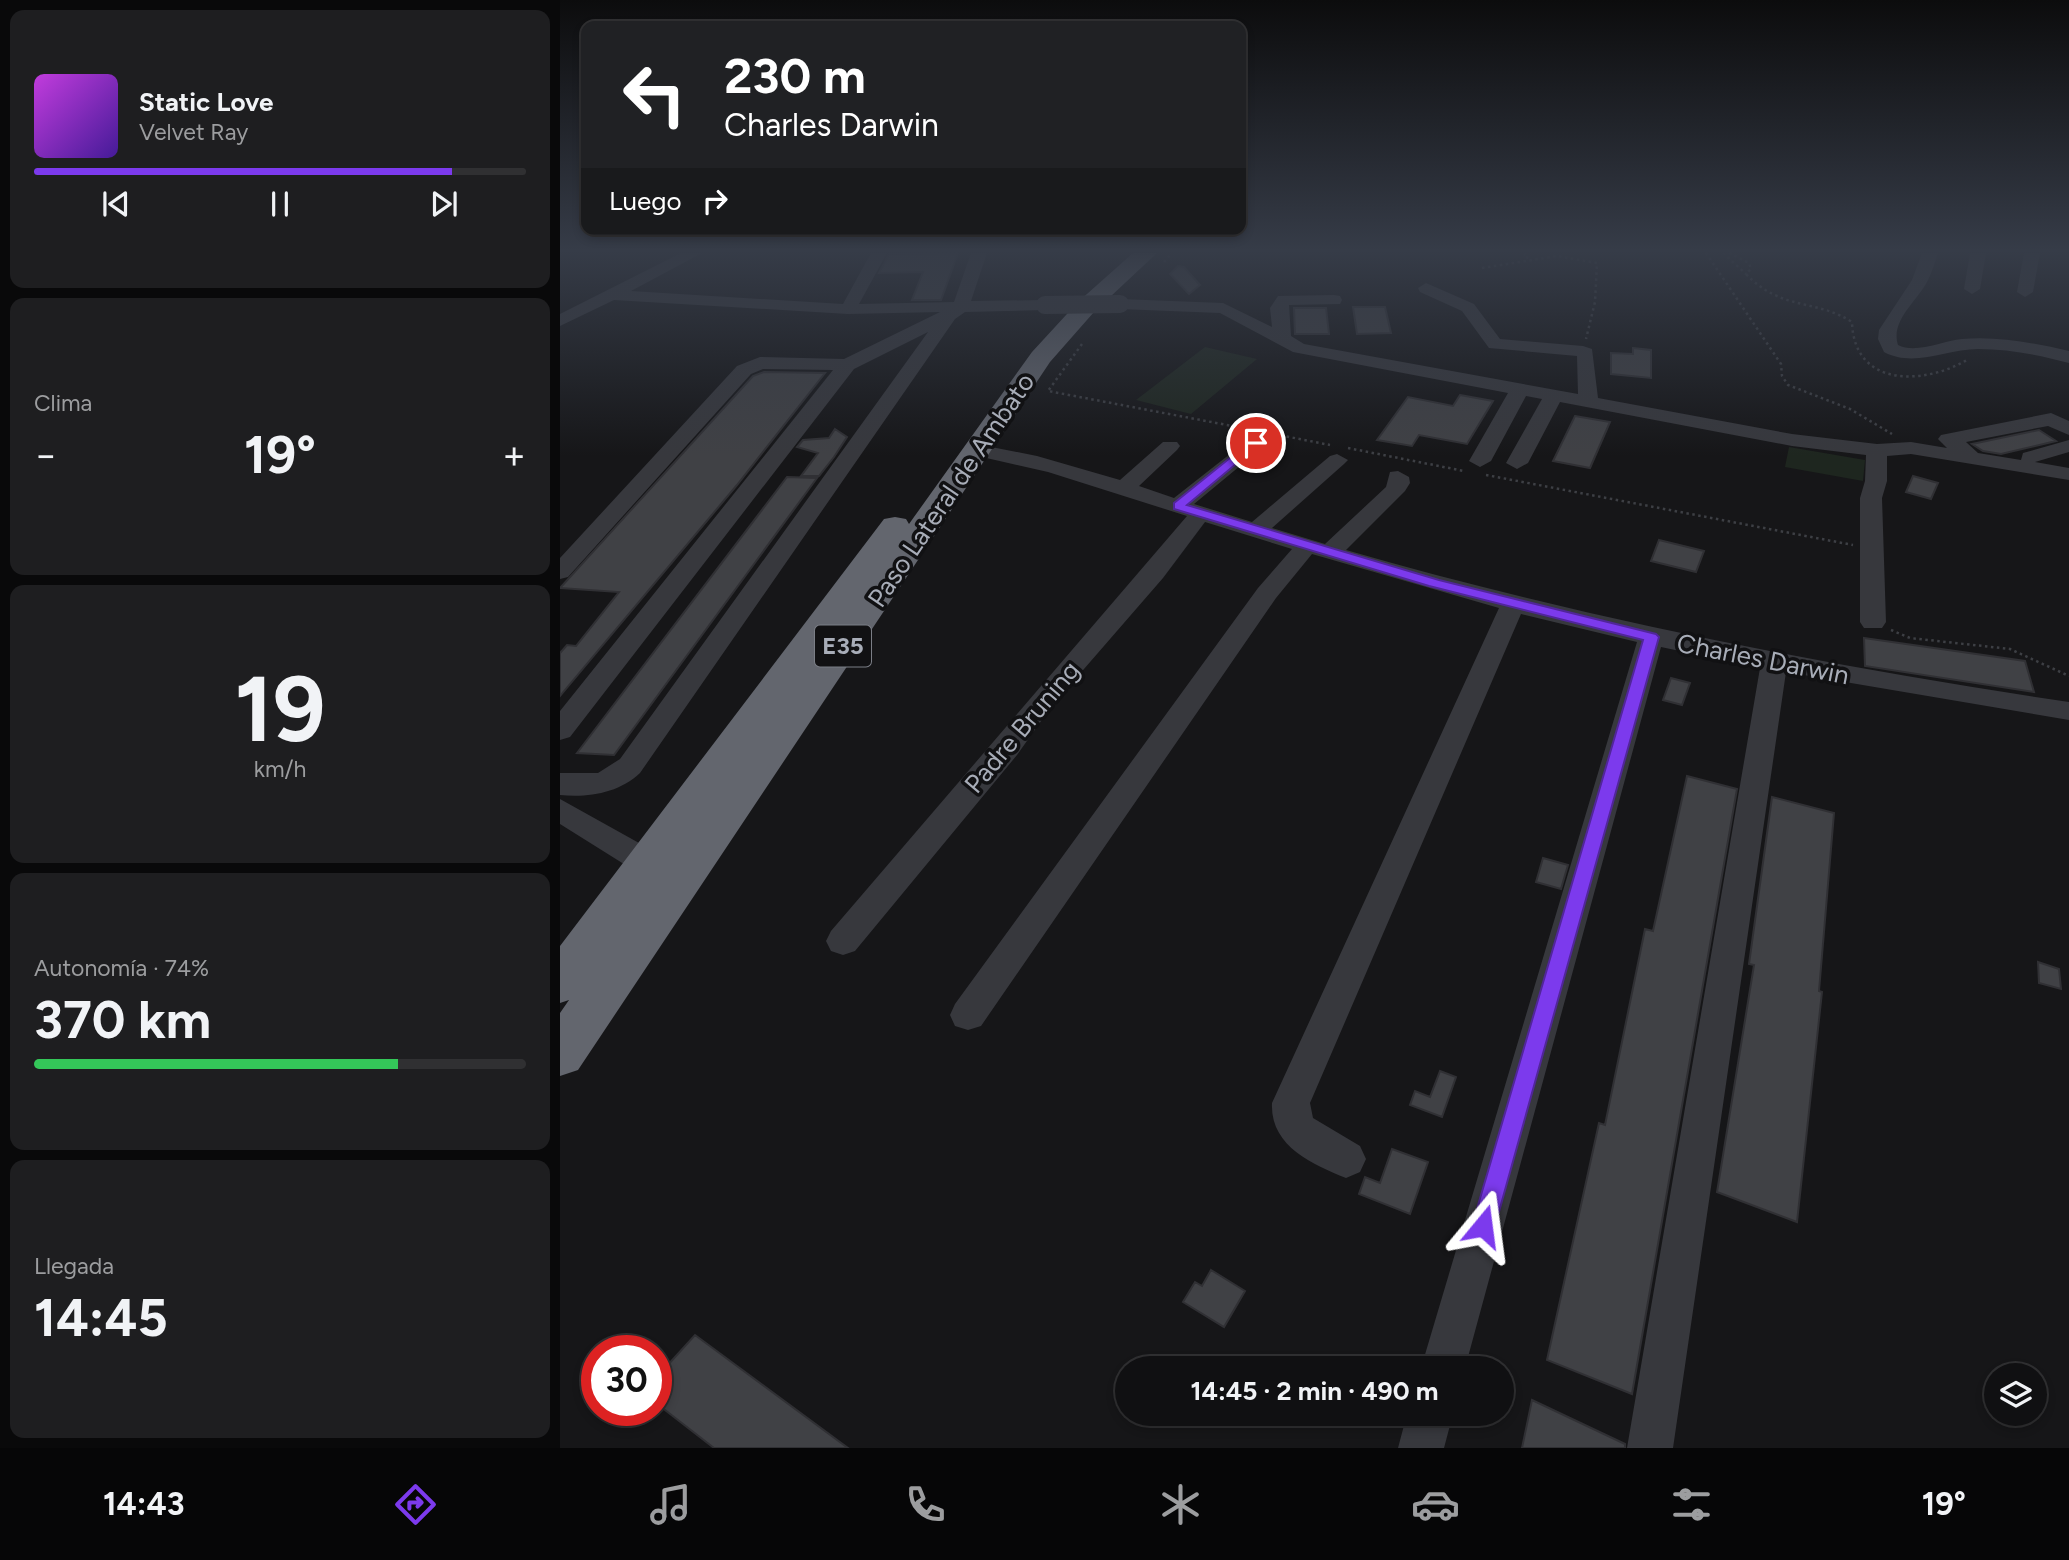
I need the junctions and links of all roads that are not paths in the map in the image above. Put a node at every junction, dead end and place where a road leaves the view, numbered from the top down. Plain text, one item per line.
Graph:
1 (936, 321) edge
2 (948, 321) edge
3 (1053, 321) edge
4 (1074, 321) edge
5 (1246, 321) edge
6 (1280, 321) edge
7 (1477, 321) edge
8 (1891, 321) edge
9 (1282, 340) junction
10 (2069, 357) edge
11 (847, 365) junction
12 (1520, 389) junction
13 (1554, 395) junction
14 (1588, 401) junction
15 (2069, 429) edge
16 (1259, 435) road end
17 (1170, 446) dead end
18 (2069, 446) edge
19 (976, 450) junction
20 (1877, 450) junction
21 (2030, 457) dead end
22 (1979, 459) junction
23 (1337, 460) dead end
24 (1480, 461) dead end
25 (1517, 463) dead end
26 (2069, 474) edge
27 (1398, 477) dead end
28 (1125, 488) junction
29 (1189, 510) junction
30 (1257, 529) junction
31 (1319, 548) junction
32 (889, 556) junction
33 (560, 572) edge
34 (1513, 604) junction
35 (1873, 622) road end
36 (1651, 637) junction
37 (1774, 663) junction
38 (2069, 711) edge
39 (560, 730) edge
40 (560, 784) edge
41 (560, 810) edge
42 (646, 862) junction
43 (843, 941) dead end
44 (560, 983) edge
45 (968, 1015) dead end
46 (560, 1054) edge
47 (1346, 1159) dead end
48 (1446, 1356) edge
49 (1427, 1426) edge
50 (1421, 1448) edge
51 (1650, 1448) edge

1 - 11 street
2 - 40 street
3 - 32 highway, Paso Lateral de Ambato / E35
4 - 19 highway, Paso Lateral de Ambato / E35
5 - 9 street, bridge
6 - 9 street
7 - 14 street
8 - 10 street
9 - 12 street
11 - 33 street
11 - 39 street
12 - 13 street
12 - 24 street
13 - 14 street
13 - 25 street
14 - 20 street
15 - 22 street
16 - 29 street, Padre Bruning
17 - 28 street
18 - 21 street
19 - 28 street, Charles Darwin
19 - 32 highway, Paso Lateral de Ambato / E35
20 - 22 street
20 - 35 street
22 - 26 street
23 - 30 street
27 - 31 street
28 - 29 street, Charles Darwin
29 - 30 street, Charles Darwin
29 - 43 street, Padre Bruning
30 - 31 street, Charles Darwin
31 - 34 street, Charles Darwin
31 - 45 street
32 - 42 highway, Paso Lateral de Ambato / E35
32 - 46 highway, Paso Lateral de Ambato / E35
34 - 36 street, Charles Darwin
34 - 47 street
36 - 37 street, Charles Darwin
36 - 48 street
37 - 38 street, Charles Darwin
37 - 51 street
41 - 42 street
42 - 44 highway, Paso Lateral de Ambato / E35
49 - 50 street

